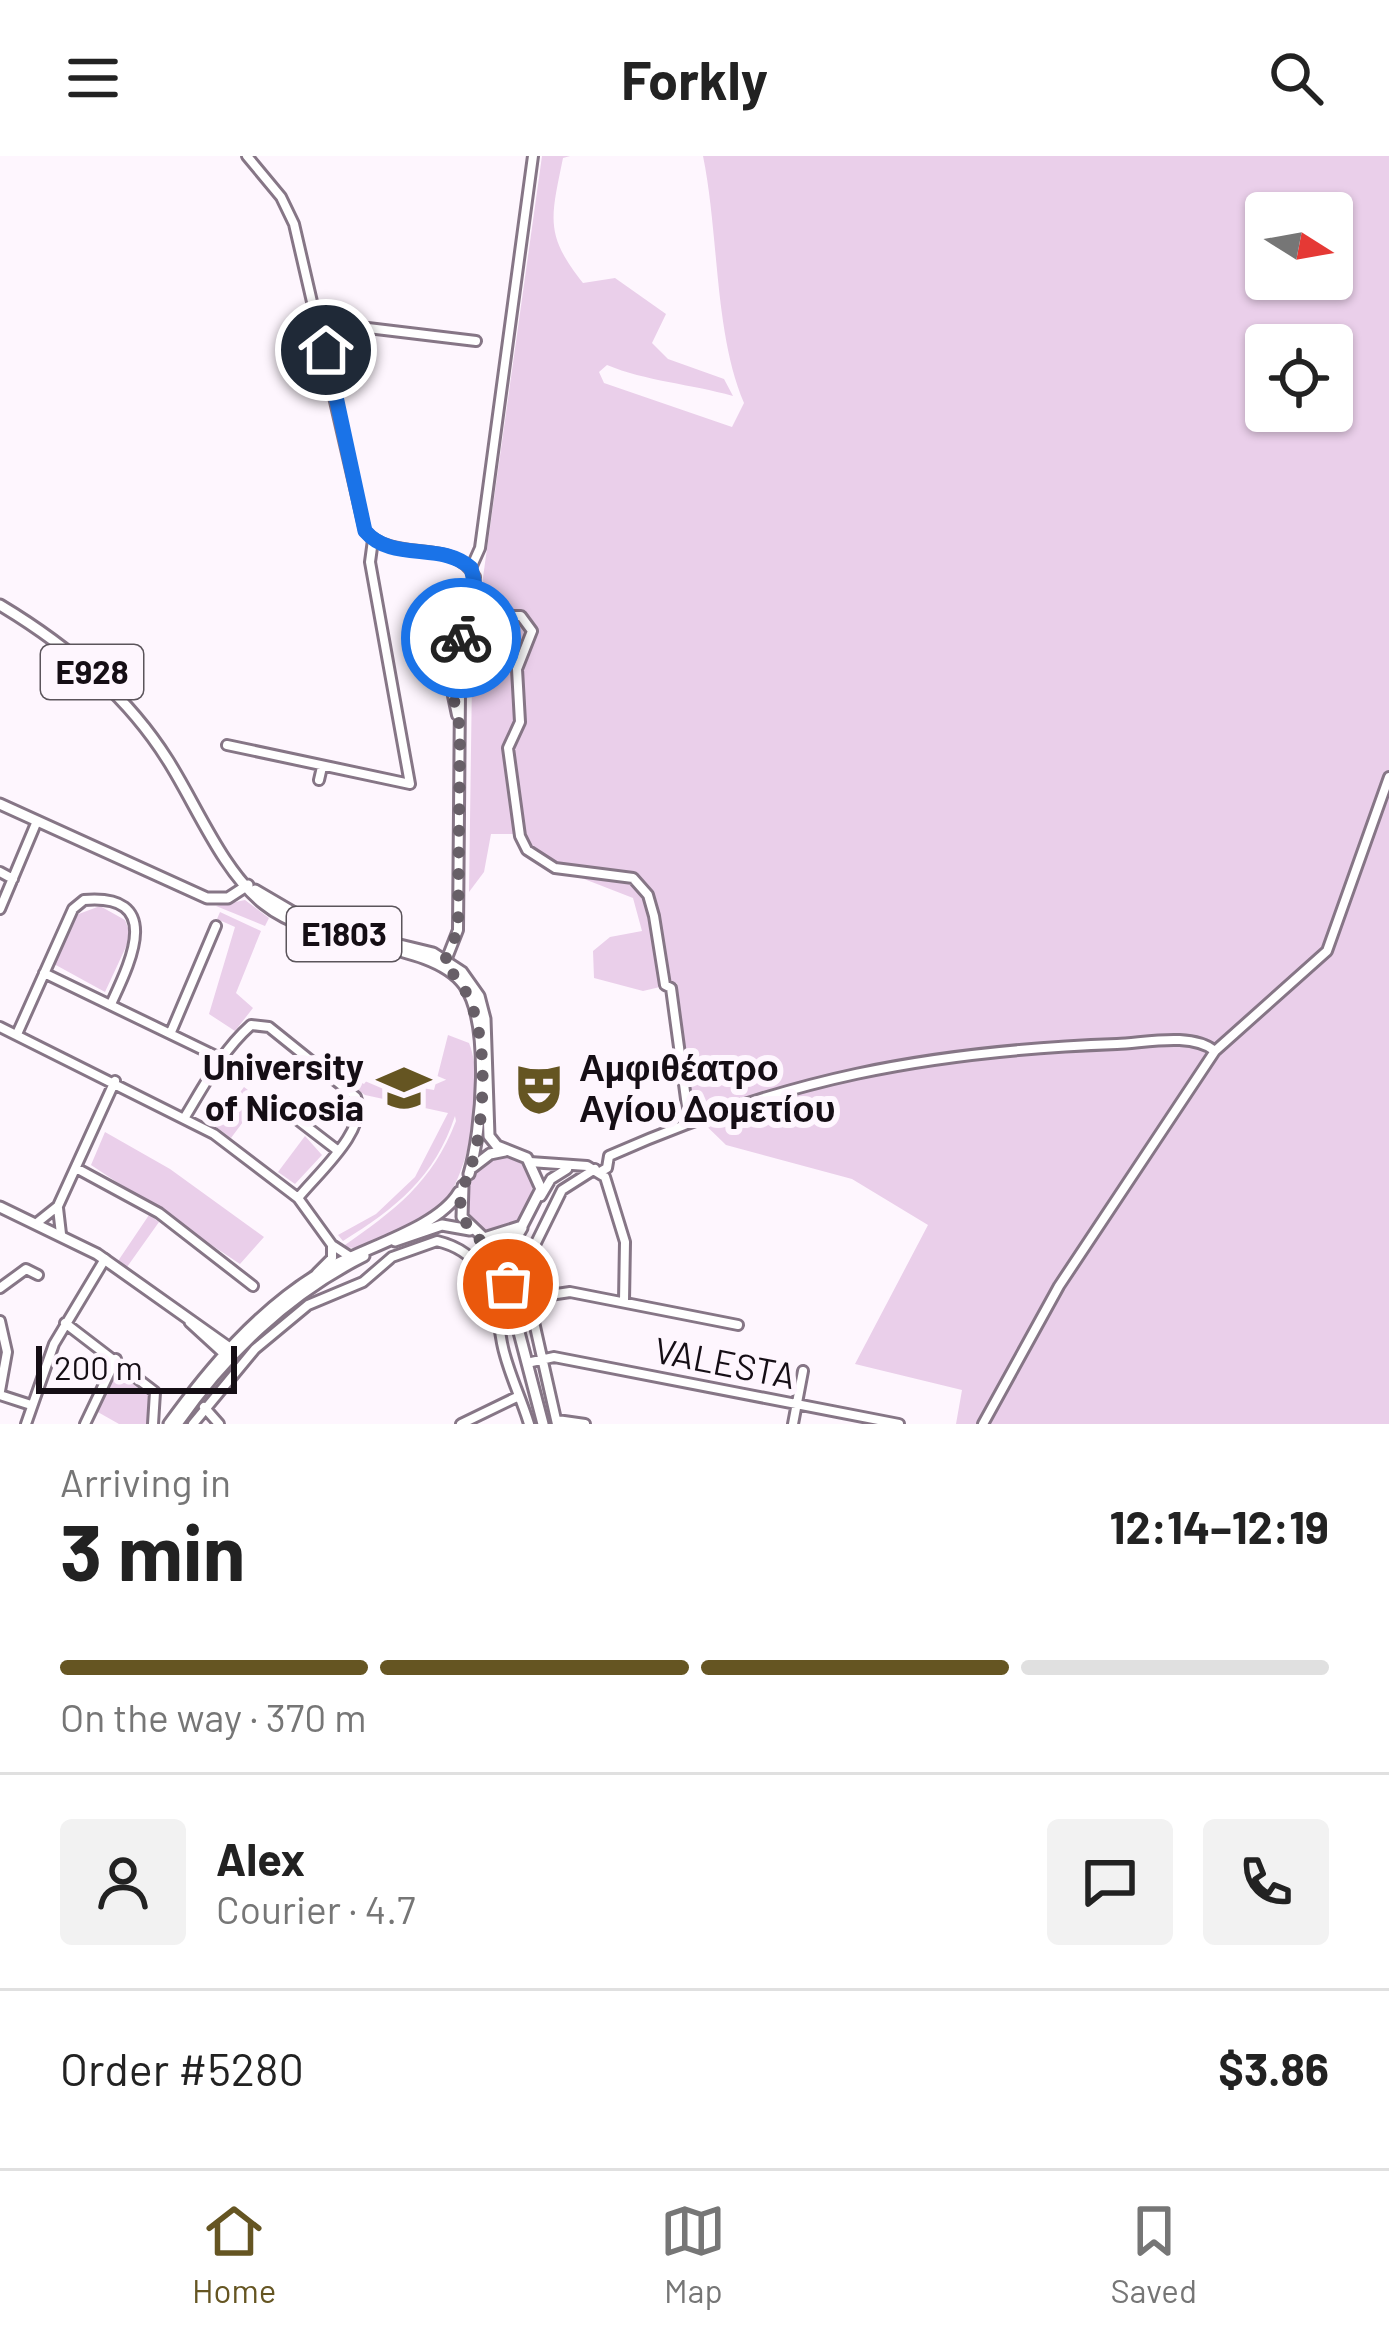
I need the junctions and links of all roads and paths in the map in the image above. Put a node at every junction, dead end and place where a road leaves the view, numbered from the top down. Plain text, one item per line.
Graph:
1 (247, 156) edge
2 (533, 156) edge
3 (476, 341) dead end
4 (325, 343) junction
5 (373, 540) junction
6 (471, 568) junction
7 (0, 604) edge
8 (473, 604) junction
9 (472, 616) junction
10 (460, 728) junction
11 (227, 745) dead end
12 (322, 766) junction
13 (1389, 777) edge
14 (319, 780) dead end
15 (0, 804) edge
16 (37, 821) junction
17 (0, 872) edge
18 (14, 879) junction
19 (249, 886) junction
20 (0, 909) edge
21 (216, 926) dead end
22 (445, 962) junction
23 (44, 973) junction
24 (111, 1004) junction
25 (0, 1027) edge
26 (171, 1032) junction
27 (17, 1034) junction
28 (1215, 1052) junction
29 (220, 1058) junction
30 (115, 1081) junction
31 (272, 1100) dead end
32 (185, 1118) junction
33 (689, 1120) junction
34 (337, 1150) junction
35 (512, 1151) junction
36 (530, 1162) junction
37 (574, 1166) junction
38 (76, 1168) junction
39 (597, 1171) junction
40 (470, 1174) junction
41 (463, 1186) junction
42 (298, 1198) junction
43 (538, 1201) junction
44 (58, 1206) junction
45 (0, 1207) edge
46 (526, 1221) junction
47 (38, 1222) junction
48 (470, 1230) junction
49 (61, 1234) junction
50 (484, 1238) junction
51 (332, 1245) junction
52 (105, 1259) junction
53 (351, 1259) junction
54 (316, 1274) junction
55 (38, 1275) dead end
56 (363, 1282) junction
57 (508, 1284) junction
58 (253, 1286) dead end
59 (0, 1288) edge
60 (530, 1298) junction
61 (624, 1301) junction
62 (188, 1318) junction
63 (0, 1321) edge
64 (65, 1323) junction
65 (738, 1325) dead end
66 (212, 1343) junction
67 (230, 1353) junction
68 (116, 1358) junction
69 (541, 1359) junction
70 (527, 1364) junction
71 (803, 1371) dead end
72 (210, 1372) junction
73 (0, 1393) edge
74 (520, 1396) junction
75 (31, 1405) junction
76 (797, 1405) junction
77 (204, 1407) junction
78 (557, 1422) edge
79 (26, 1424) edge
80 (85, 1424) edge
81 (153, 1424) edge
82 (173, 1424) edge
83 (193, 1424) edge
84 (219, 1424) edge
85 (461, 1424) edge
86 (529, 1424) edge
87 (543, 1424) edge
88 (586, 1424) edge
89 (794, 1424) edge
90 (899, 1424) edge
91 (983, 1424) edge

1 - 4 street
2 - 6 street
3 - 4 street
4 - 5 street
5 - 6 street
5 - 12 street
6 - 8 street
7 - 19 main road, E928
8 - 9 street
8 - 10 street
9 - 10 street
9 - 33 street
10 - 22 street
11 - 12 street
12 - 14 street
13 - 28 street
15 - 16 main road
16 - 18 street
16 - 19 main road
17 - 18 street
18 - 20 street
19 - 22 main road, E1803
21 - 26 street
22 - 35 main road, E1803
22 - 40 main road, E1803
23 - 24 street
23 - 24 street
23 - 27 street
24 - 26 street
25 - 27 street
26 - 29 street
27 - 30 street
28 - 33 street
28 - 91 street
29 - 32 street
29 - 34 street
30 - 32 street
30 - 38 street
31 - 34 street
32 - 42 street
33 - 39 street
34 - 42 street
35 - 36 main road
35 - 40 main road
36 - 37 street
36 - 43 main road
37 - 39 street
37 - 43 street
38 - 44 street
38 - 58 street
39 - 60 street
39 - 61 street
40 - 41 main road
41 - 48 main road
41 - 53 main road
42 - 51 street
43 - 46 main road
44 - 47 street
44 - 49 street
45 - 47 main road
46 - 50 main road
46 - 57 main road
47 - 49 main road
48 - 50 main road
48 - 53 main road
49 - 52 main road
50 - 57 main road
51 - 53 street
51 - 54 street
52 - 62 main road
52 - 64 street
53 - 54 main road
53 - 56 street
53 - 67 main road
54 - 67 main road
55 - 59 street
56 - 74 street
56 - 77 street
57 - 70 main road
60 - 61 street
60 - 69 street
61 - 65 street
62 - 66 main road
62 - 67 main road
63 - 73 street
64 - 68 street
64 - 75 street
66 - 67 main road
66 - 72 main road
67 - 72 main road
67 - 82 main road
68 - 80 street
68 - 81 street
69 - 70 street
69 - 76 street, VALESTA
69 - 78 street
70 - 87 main road
71 - 76 street
72 - 82 main road
73 - 75 street
74 - 85 street
74 - 86 street
75 - 79 street
76 - 89 street
76 - 90 street, VALESTA
77 - 83 street
77 - 84 street
78 - 88 street

